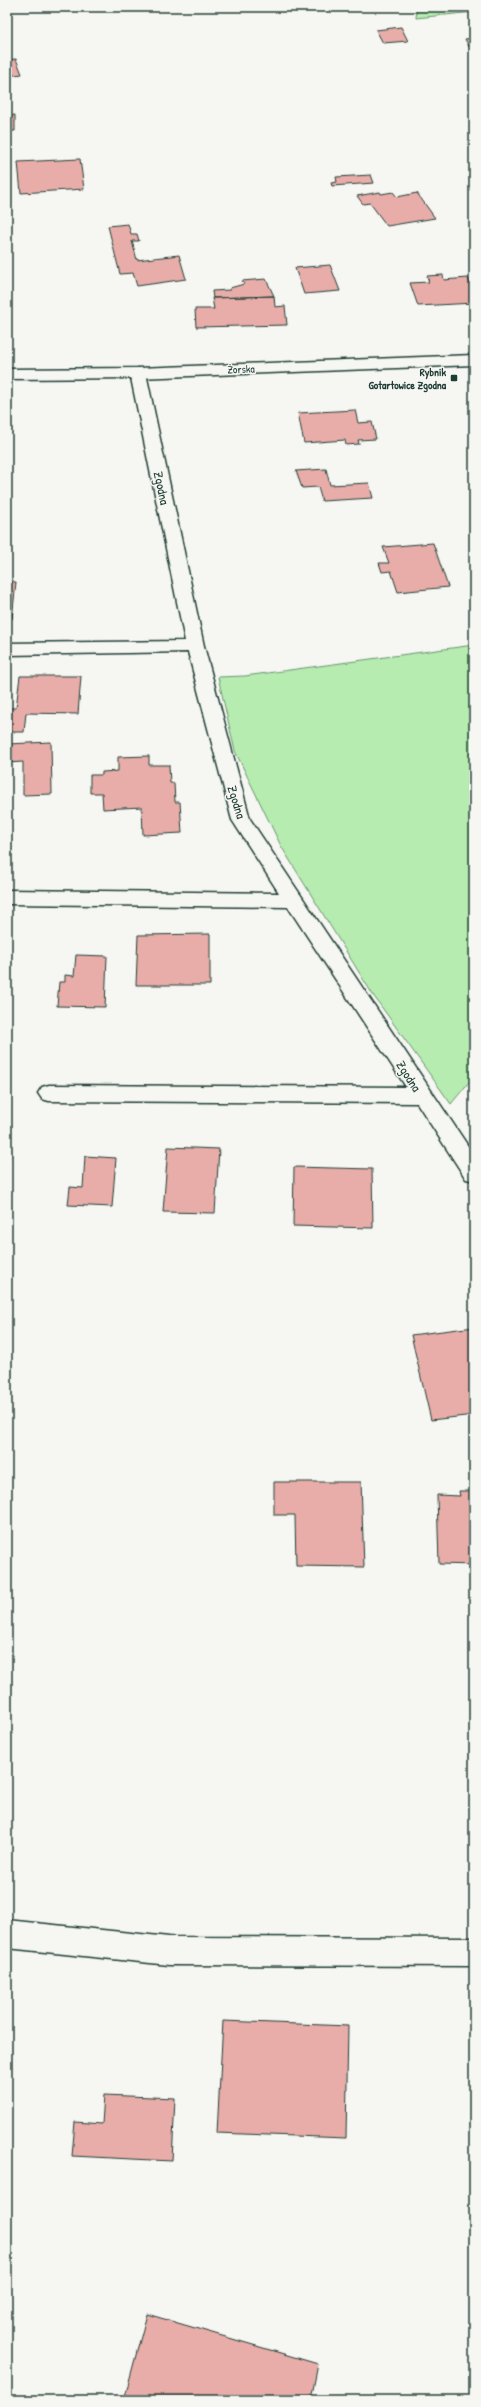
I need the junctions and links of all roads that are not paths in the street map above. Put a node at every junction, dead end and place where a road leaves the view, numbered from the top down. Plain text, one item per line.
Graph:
1 (474, 360) edge
2 (138, 373) junction
3 (7, 374) edge
4 (195, 646) junction
5 (7, 649) edge
6 (7, 897) edge
7 (294, 900) junction
8 (49, 1093) dead end
9 (422, 1095) junction
10 (474, 1173) edge
11 (7, 1934) edge
12 (474, 1952) edge

1 - 2 street, Żorska
2 - 3 street, Żorska
2 - 4 street, Zgodna
4 - 5 street
4 - 7 street, Zgodna
6 - 7 street
7 - 9 street, Zgodna
8 - 9 street
9 - 10 street, Zgodna
11 - 12 street

